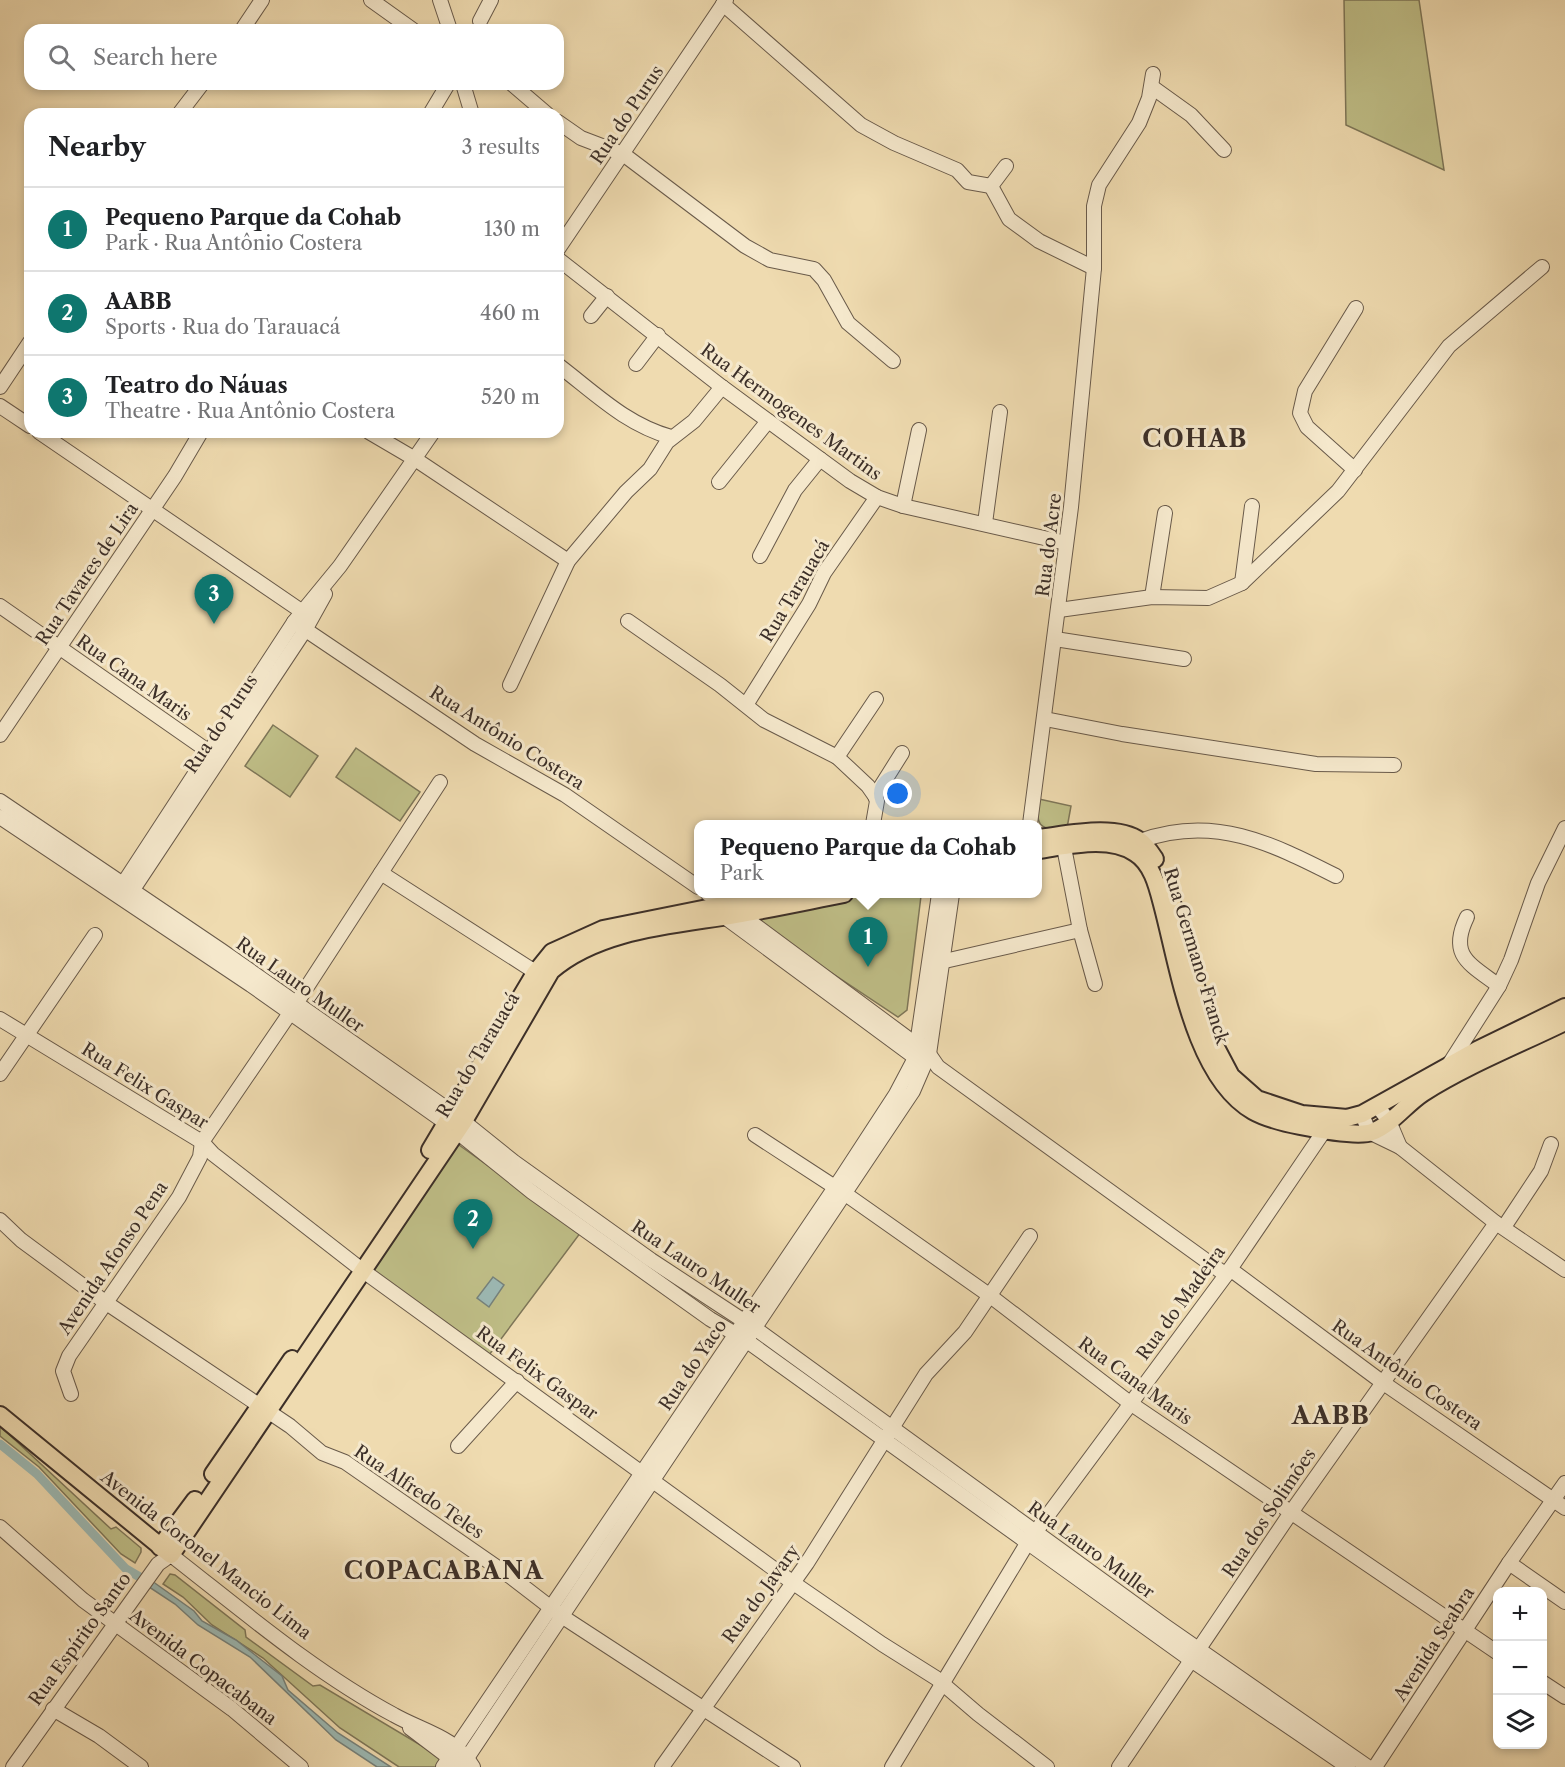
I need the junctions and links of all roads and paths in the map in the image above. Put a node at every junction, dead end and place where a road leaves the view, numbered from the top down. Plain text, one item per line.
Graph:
1 (262, 0) edge
2 (371, 0) edge
3 (440, 0) edge
4 (491, 0) edge
5 (724, 2) edge
6 (480, 21) dead end
7 (246, 24) edge
8 (405, 24) edge
9 (448, 24) edge
10 (197, 90) edge
11 (444, 90) edge
12 (465, 90) edge
13 (519, 90) edge
14 (183, 108) edge
15 (434, 108) edge
16 (470, 108) edge
17 (540, 108) edge
18 (564, 126) edge
19 (1224, 150) dead end
20 (622, 154) junction
21 (1006, 166) dead end
22 (991, 186) junction
23 (564, 240) edge
24 (564, 264) edge
25 (1542, 267) dead end
26 (1094, 268) junction
27 (607, 296) junction
28 (1356, 308) dead end
29 (591, 316) dead end
30 (658, 335) junction
31 (24, 351) edge
32 (893, 360) dead end
33 (636, 364) dead end
34 (564, 370) edge
35 (0, 387) edge
36 (722, 387) junction
37 (0, 406) edge
38 (1000, 412) dead end
39 (768, 421) junction
40 (24, 422) edge
41 (919, 430) dead end
42 (671, 437) junction
43 (48, 438) edge
44 (197, 438) edge
45 (379, 438) edge
46 (429, 438) edge
47 (415, 459) junction
48 (820, 459) junction
49 (1355, 470) junction
50 (719, 482) dead end
51 (877, 497) junction
52 (903, 506) junction
53 (1252, 506) dead end
54 (153, 508) junction
55 (1165, 513) dead end
56 (985, 524) junction
57 (1066, 543) junction
58 (760, 556) dead end
59 (568, 561) junction
60 (1242, 583) junction
61 (1152, 597) junction
62 (0, 606) edge
63 (1059, 610) junction
64 (303, 621) junction
65 (628, 621) dead end
66 (1055, 639) junction
67 (58, 648) junction
68 (1184, 659) dead end
69 (510, 685) dead end
70 (876, 699) dead end
71 (746, 705) junction
72 (1045, 719) junction
73 (0, 735) edge
74 (902, 753) dead end
75 (214, 755) junction
76 (837, 757) junction
77 (1394, 765) dead end
78 (440, 782) dead end
79 (875, 796) junction
80 (0, 801) edge
81 (0, 817) edge
82 (874, 820) edge
83 (1030, 820) edge
84 (1565, 828) edge
85 (1042, 838) edge
86 (1063, 841) junction
87 (1140, 841) junction
88 (1042, 848) edge
89 (381, 873) junction
90 (1336, 876) dead end
91 (694, 884) edge
92 (124, 892) junction
93 (754, 898) edge
94 (793, 898) edge
95 (939, 898) edge
96 (951, 898) edge
97 (719, 904) edge
98 (1467, 917) dead end
99 (1080, 930) junction
100 (95, 935) dead end
101 (937, 963) junction
102 (540, 976) junction
103 (1095, 984) dead end
104 (1499, 986) junction
105 (1193, 995) junction
106 (1565, 1007) edge
107 (293, 1008) junction
108 (0, 1019) edge
109 (1565, 1022) edge
110 (26, 1037) junction
111 (925, 1058) junction
112 (1447, 1073) junction
113 (0, 1074) edge
114 (1423, 1087) junction
115 (1378, 1107) junction
116 (1362, 1114) junction
117 (1389, 1120) junction
118 (455, 1122) junction
119 (1324, 1131) junction
120 (1369, 1132) junction
121 (755, 1135) dead end
122 (202, 1142) junction
123 (1551, 1144) dead end
124 (1400, 1147) junction
125 (840, 1191) junction
126 (0, 1220) edge
127 (1500, 1225) junction
128 (1030, 1236) dead end
129 (358, 1267) junction
130 (1565, 1270) edge
131 (1228, 1272) junction
132 (989, 1294) junction
133 (105, 1302) junction
134 (743, 1321) junction
135 (756, 1329) junction
136 (734, 1334) junction
137 (747, 1341) junction
138 (517, 1381) junction
139 (1382, 1382) junction
140 (71, 1394) dead end
141 (1130, 1403) junction
142 (264, 1408) junction
143 (0, 1415) edge
144 (888, 1434) junction
145 (458, 1446) dead end
146 (648, 1476) junction
147 (1565, 1483) edge
148 (1559, 1504) edge
149 (1292, 1511) junction
150 (0, 1527) edge
151 (1032, 1537) junction
152 (163, 1556) junction
153 (1509, 1563) junction
154 (792, 1582) junction
155 (1565, 1602) edge
156 (557, 1613) junction
157 (117, 1623) junction
158 (1464, 1630) junction
159 (1493, 1650) edge
160 (1195, 1655) junction
161 (942, 1685) junction
162 (1547, 1685) edge
163 (1565, 1697) edge
164 (702, 1708) junction
165 (53, 1709) junction
166 (459, 1761) edge
167 (13, 1767) edge
168 (141, 1767) edge
169 (301, 1767) edge
170 (663, 1767) edge
171 (793, 1767) edge
172 (892, 1767) edge
173 (1047, 1767) edge
174 (1119, 1767) edge
175 (1348, 1767) edge
176 (1368, 1767) edge
177 (1375, 1767) edge

1 - 7 street
2 - 8 street
3 - 9 street
4 - 6 street
5 - 20 street, Rua do Purus
5 - 22 street
10 - 14 street
11 - 15 street
12 - 16 street
13 - 17 street
18 - 20 street
19 - 26 street, Rua do Acre
20 - 23 street, Rua do Purus
20 - 32 street
21 - 22 street
22 - 26 street
24 - 27 street, Rua Hermogenes Martins
25 - 49 street
26 - 57 street, Rua do Acre
27 - 29 street
27 - 30 street, Rua Hermogenes Martins
28 - 49 street
30 - 33 street
30 - 36 street, Rua Hermogenes Martins
31 - 35 street
34 - 42 street
36 - 39 street, Rua Hermogenes Martins
36 - 42 street
37 - 40 street
38 - 56 street
39 - 48 street, Rua Hermogenes Martins
39 - 50 street
41 - 52 street
42 - 59 street
43 - 54 street, Rua Antônio Costera
44 - 54 street, Rua Tavares de Lira
45 - 47 street
46 - 47 street, Rua do Purus
47 - 59 street
47 - 64 street, Rua do Purus
48 - 51 street, Rua Hermogenes Martins
48 - 58 street
49 - 60 street
51 - 52 street, Rua Hermogenes Martins
51 - 71 street, Rua Tarauacá
52 - 56 street, Rua Hermogenes Martins
53 - 60 street
54 - 64 street, Rua Antônio Costera
54 - 67 street, Rua Tavares de Lira
55 - 61 street
56 - 57 street, Rua Hermogenes Martins
57 - 63 street, Rua do Acre
59 - 69 street
60 - 61 street
61 - 63 street
62 - 67 street, Rua Cana Maris
63 - 66 street, Rua do Acre
64 - 75 street, Rua do Purus
64 - 91 street, Rua Antônio Costera
65 - 71 street
66 - 68 street
66 - 72 street, Rua do Acre
67 - 73 street, Rua Tavares de Lira
67 - 75 street, Rua Cana Maris
70 - 76 street
71 - 76 street
72 - 77 street
72 - 83 street, Rua do Acre
74 - 79 street
75 - 92 street, Rua do Purus
76 - 79 street
78 - 89 street, Avenida Afonso Pena
79 - 82 street
80 - 92 street, Rua Lauro Muller
81 - 92 street, Rua Lauro Muller
84 - 104 street
85 - 86 main road, Rua Germano Franck
86 - 87 main road, Rua Germano Franck
86 - 88 main road, Rua Germano Franck
86 - 99 street
86 - 105 main road, Rua Germano Franck
87 - 90 street
87 - 105 main road, Rua Germano Franck
89 - 102 street
89 - 107 street, Avenida Afonso Pena
92 - 107 street, Rua Lauro Muller
93 - 97 main road, Rua do Tarauacá
94 - 97 main road, Rua do Tarauacá
95 - 101 street, Rua do Yaco
96 - 101 street, Rua do Yaco
97 - 102 main road, Rua do Tarauacá
97 - 111 street, Rua Antônio Costera
98 - 104 street
99 - 101 street
99 - 103 street
100 - 110 street
101 - 111 street, Rua do Yaco
102 - 118 main road, Rua do Tarauacá
104 - 112 street
105 - 116 main road, Rua Germano Franck
105 - 119 main road, Rua Germano Franck
106 - 112 main road
107 - 118 street, Rua Lauro Muller
107 - 122 street, Avenida Afonso Pena
108 - 110 street, Rua Felix Gaspar
109 - 112 main road
110 - 113 street
110 - 122 street, Rua Felix Gaspar
111 - 125 street, Rua do Yaco
111 - 131 street, Rua Antônio Costera
112 - 114 main road
114 - 115 main road
114 - 117 main road
115 - 116 main road, Rua Germano Franck
115 - 117 street, Rua Germano Franck
116 - 120 street
117 - 120 main road
117 - 124 street, Rua Germano Franck
118 - 129 main road, Rua do Tarauacá
118 - 134 street, Rua Lauro Muller
118 - 136 street, Rua Lauro Muller
119 - 120 main road, Rua Germano Franck
119 - 131 street, Rua do Madeira
120 - 124 street, Rua Germano Franck
121 - 125 street, Rua Cana Maris
122 - 129 street, Rua Felix Gaspar
122 - 133 street, Avenida Afonso Pena
123 - 127 street, Rua dos Solimões
124 - 127 street, Rua Germano Franck
125 - 132 street, Rua Cana Maris
125 - 134 street, Rua do Yaco
125 - 135 street, Rua do Yaco
126 - 133 street, Rua Alfredo Teles
127 - 130 street, Rua Germano Franck
127 - 139 street, Rua dos Solimões
128 - 132 street, Rua do Javary
129 - 138 street, Rua Felix Gaspar
129 - 142 main road, Rua do Tarauacá
131 - 139 street, Rua Antônio Costera
131 - 141 street, Rua do Madeira
132 - 141 street, Rua Cana Maris
132 - 144 street, Rua do Javary
133 - 140 street, Avenida Afonso Pena
133 - 142 street, Rua Alfredo Teles
134 - 135 street, Rua Lauro Muller
134 - 136 street, Rua do Yaco
135 - 137 street, Rua do Yaco
135 - 144 street, Rua Lauro Muller
136 - 137 street, Rua Lauro Muller
136 - 146 street, Rua do Yaco
137 - 144 street, Rua Lauro Muller
137 - 146 street, Rua do Yaco
138 - 145 street
138 - 146 street, Rua Felix Gaspar
139 - 148 street, Rua Antônio Costera
139 - 149 street, Rua dos Solimões
141 - 149 street, Rua Cana Maris
141 - 151 street, Rua do Madeira
142 - 152 main road, Rua Espírito Santo
142 - 156 street, Rua Alfredo Teles
143 - 152 main road, Avenida Coronel Mancio Lima
144 - 151 street, Rua Lauro Muller
144 - 154 street, Rua do Javary
146 - 154 street, Rua Felix Gaspar
146 - 156 street, Rua do Yaco
147 - 148 street, Avenida Seabra
148 - 153 street, Avenida Seabra
149 - 158 street, Rua Cana Maris
149 - 160 street, Rua dos Solimões
150 - 157 street, Avenida Copacabana
151 - 160 street, Rua Lauro Muller
151 - 161 street, Rua do Madeira
152 - 157 street, Rua Espírito Santo
152 - 166 street, Avenida Coronel Mancio Lima
153 - 155 street
153 - 158 street, Avenida Seabra
154 - 161 street, Rua Felix Gaspar
154 - 164 street, Rua do Javary
156 - 164 street, Rua Alfredo Teles
156 - 166 street, Rua do Yaco
157 - 165 street, Rua Espírito Santo
157 - 169 street, Avenida Copacabana
158 - 159 street, Rua Cana Maris
158 - 177 street, Avenida Seabra
160 - 174 street, Rua dos Solimões
160 - 175 street, Rua Lauro Muller
160 - 176 street, Rua Lauro Muller
161 - 172 street, Rua do Madeira
161 - 173 street, Rua Felix Gaspar
162 - 163 street
164 - 170 street, Rua do Javary
164 - 171 street, Rua Alfredo Teles
165 - 167 street, Rua Espírito Santo
165 - 168 street

